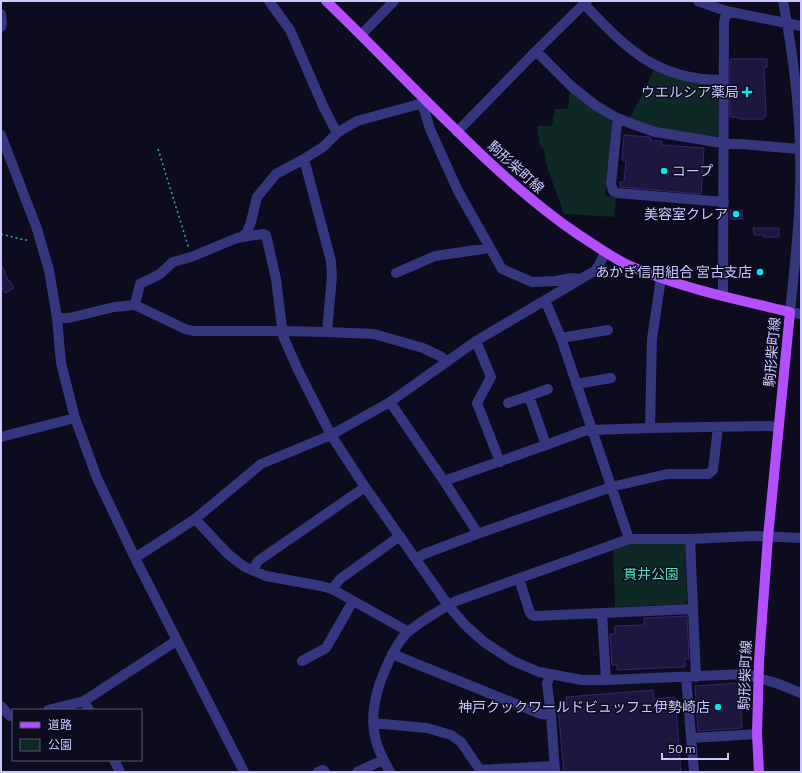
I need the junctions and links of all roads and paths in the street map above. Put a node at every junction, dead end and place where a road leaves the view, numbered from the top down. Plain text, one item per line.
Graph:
1 (269, 1) edge
2 (326, 1) edge
3 (394, 1) edge
4 (698, 1) edge
5 (783, 1) edge
6 (586, 2) edge
7 (726, 11) junction
8 (1, 14) edge
9 (787, 24) junction
10 (1, 26) edge
11 (801, 26) edge
12 (361, 34) junction
13 (536, 51) junction
14 (724, 80) junction
15 (427, 102) junction
16 (619, 118) junction
17 (457, 132) junction
18 (337, 133) junction
19 (1, 135) edge
20 (724, 142) junction
21 (158, 150) dead end
22 (799, 150) junction
23 (304, 159) junction
24 (800, 176) edge
25 (724, 202) junction
26 (1, 234) edge
27 (242, 237) junction
28 (41, 241) junction
29 (490, 248) junction
30 (606, 252) junction
31 (191, 257) junction
32 (396, 273) dead end
33 (661, 278) junction
34 (580, 279) junction
35 (723, 296) junction
36 (545, 300) junction
37 (135, 305) junction
38 (790, 312) junction
39 (801, 314) edge
40 (57, 318) junction
41 (282, 330) junction
42 (608, 330) dead end
43 (326, 332) junction
44 (561, 338) junction
45 (476, 341) junction
46 (447, 362) junction
47 (611, 378) dead end
48 (576, 384) junction
49 (548, 389) dead end
50 (529, 396) junction
51 (390, 402) junction
52 (508, 403) dead end
53 (75, 418) junction
54 (718, 427) junction
55 (779, 427) junction
56 (650, 428) junction
57 (592, 430) junction
58 (331, 435) junction
59 (1, 438) edge
60 (546, 445) junction
61 (500, 462) junction
62 (444, 481) junction
63 (365, 486) junction
64 (611, 487) junction
65 (195, 520) junction
66 (478, 534) junction
67 (400, 536) junction
68 (768, 537) junction
69 (801, 538) edge
70 (629, 539) junction
71 (690, 539) junction
72 (135, 558) junction
73 (416, 559) junction
74 (253, 570) junction
75 (519, 579) junction
76 (332, 589) junction
77 (353, 601) junction
78 (448, 606) junction
79 (693, 609) junction
80 (602, 613) junction
81 (408, 632) junction
82 (176, 640) junction
83 (392, 654) junction
84 (302, 661) dead end
85 (550, 674) junction
86 (691, 677) junction
87 (758, 678) junction
88 (606, 680) junction
89 (801, 693) edge
90 (86, 705) edge
91 (1, 706) edge
92 (56, 709) edge
93 (12, 715) edge
94 (551, 715) junction
95 (374, 723) junction
96 (757, 734) junction
97 (691, 738) junction
98 (383, 760) junction
99 (114, 761) edge
100 (554, 769) edge
101 (479, 771) edge
102 (120, 772) edge
103 (244, 772) edge
104 (318, 772) edge
105 (325, 772) edge
106 (357, 772) edge
107 (390, 772) edge
108 (694, 772) edge
109 (759, 772) edge

1 - 18 street
2 - 12 main road, 駒形柴町線
3 - 12 street
4 - 7 street
5 - 9 street
6 - 13 street
6 - 14 street
7 - 9 street
7 - 14 street
8 - 10 street
9 - 11 street
9 - 22 street
12 - 15 main road, 駒形柴町線
13 - 16 street
13 - 17 street
14 - 20 street
15 - 17 main road, 駒形柴町線
15 - 18 street
15 - 29 street
16 - 20 street
16 - 25 street
17 - 30 main road, 駒形柴町線
18 - 23 street
19 - 28 street
20 - 22 street
20 - 25 street
21 - 31 path
22 - 24 street
23 - 27 street
23 - 43 street
24 - 38 street
25 - 35 street
26 - 28 path
27 - 31 street
27 - 41 street
28 - 40 street
29 - 32 street
29 - 34 street
30 - 33 main road, 駒形柴町線
30 - 34 street
31 - 37 street
33 - 35 main road, 駒形柴町線
33 - 56 street
34 - 36 street
35 - 38 main road, 駒形柴町線
36 - 44 street
36 - 45 street
37 - 40 street
37 - 41 street
38 - 39 street
38 - 55 main road, 駒形柴町線
40 - 53 street
41 - 43 street
41 - 58 street
42 - 44 street
43 - 46 street
44 - 48 street
45 - 46 street
45 - 61 street
46 - 51 street
47 - 48 street
48 - 57 street
49 - 50 street
50 - 52 street
50 - 60 street
51 - 58 street
51 - 62 street
53 - 59 street
53 - 72 street
54 - 55 street
54 - 56 street
54 - 64 street
55 - 68 main road, 駒形柴町線
56 - 57 street
57 - 60 street
57 - 64 street
58 - 63 street
58 - 65 street
60 - 61 street
61 - 62 street
62 - 66 street
63 - 67 street
63 - 74 street
64 - 66 street
64 - 70 street
65 - 72 street
65 - 74 street
66 - 73 street
67 - 73 street
67 - 76 street
68 - 69 street
68 - 71 street
68 - 87 main road, 駒形柴町線
70 - 71 street
70 - 75 street
71 - 79 street
72 - 82 street
73 - 78 street
74 - 76 street
75 - 78 street
75 - 80 street
76 - 77 street
77 - 81 street
77 - 84 street
78 - 81 street
78 - 85 street
79 - 80 street
79 - 86 street
80 - 88 street
81 - 83 street
82 - 90 street
82 - 103 street
83 - 94 street
83 - 95 street
85 - 88 street
85 - 94 street
86 - 87 street
86 - 88 street
86 - 97 street
87 - 89 street
87 - 96 main road, 駒形柴町線
90 - 92 street
91 - 93 street
94 - 100 street
95 - 98 street
95 - 101 street
96 - 97 street
96 - 109 main road, 駒形柴町線
97 - 108 street
98 - 106 street
98 - 107 street
99 - 102 street
100 - 101 street
104 - 105 street

